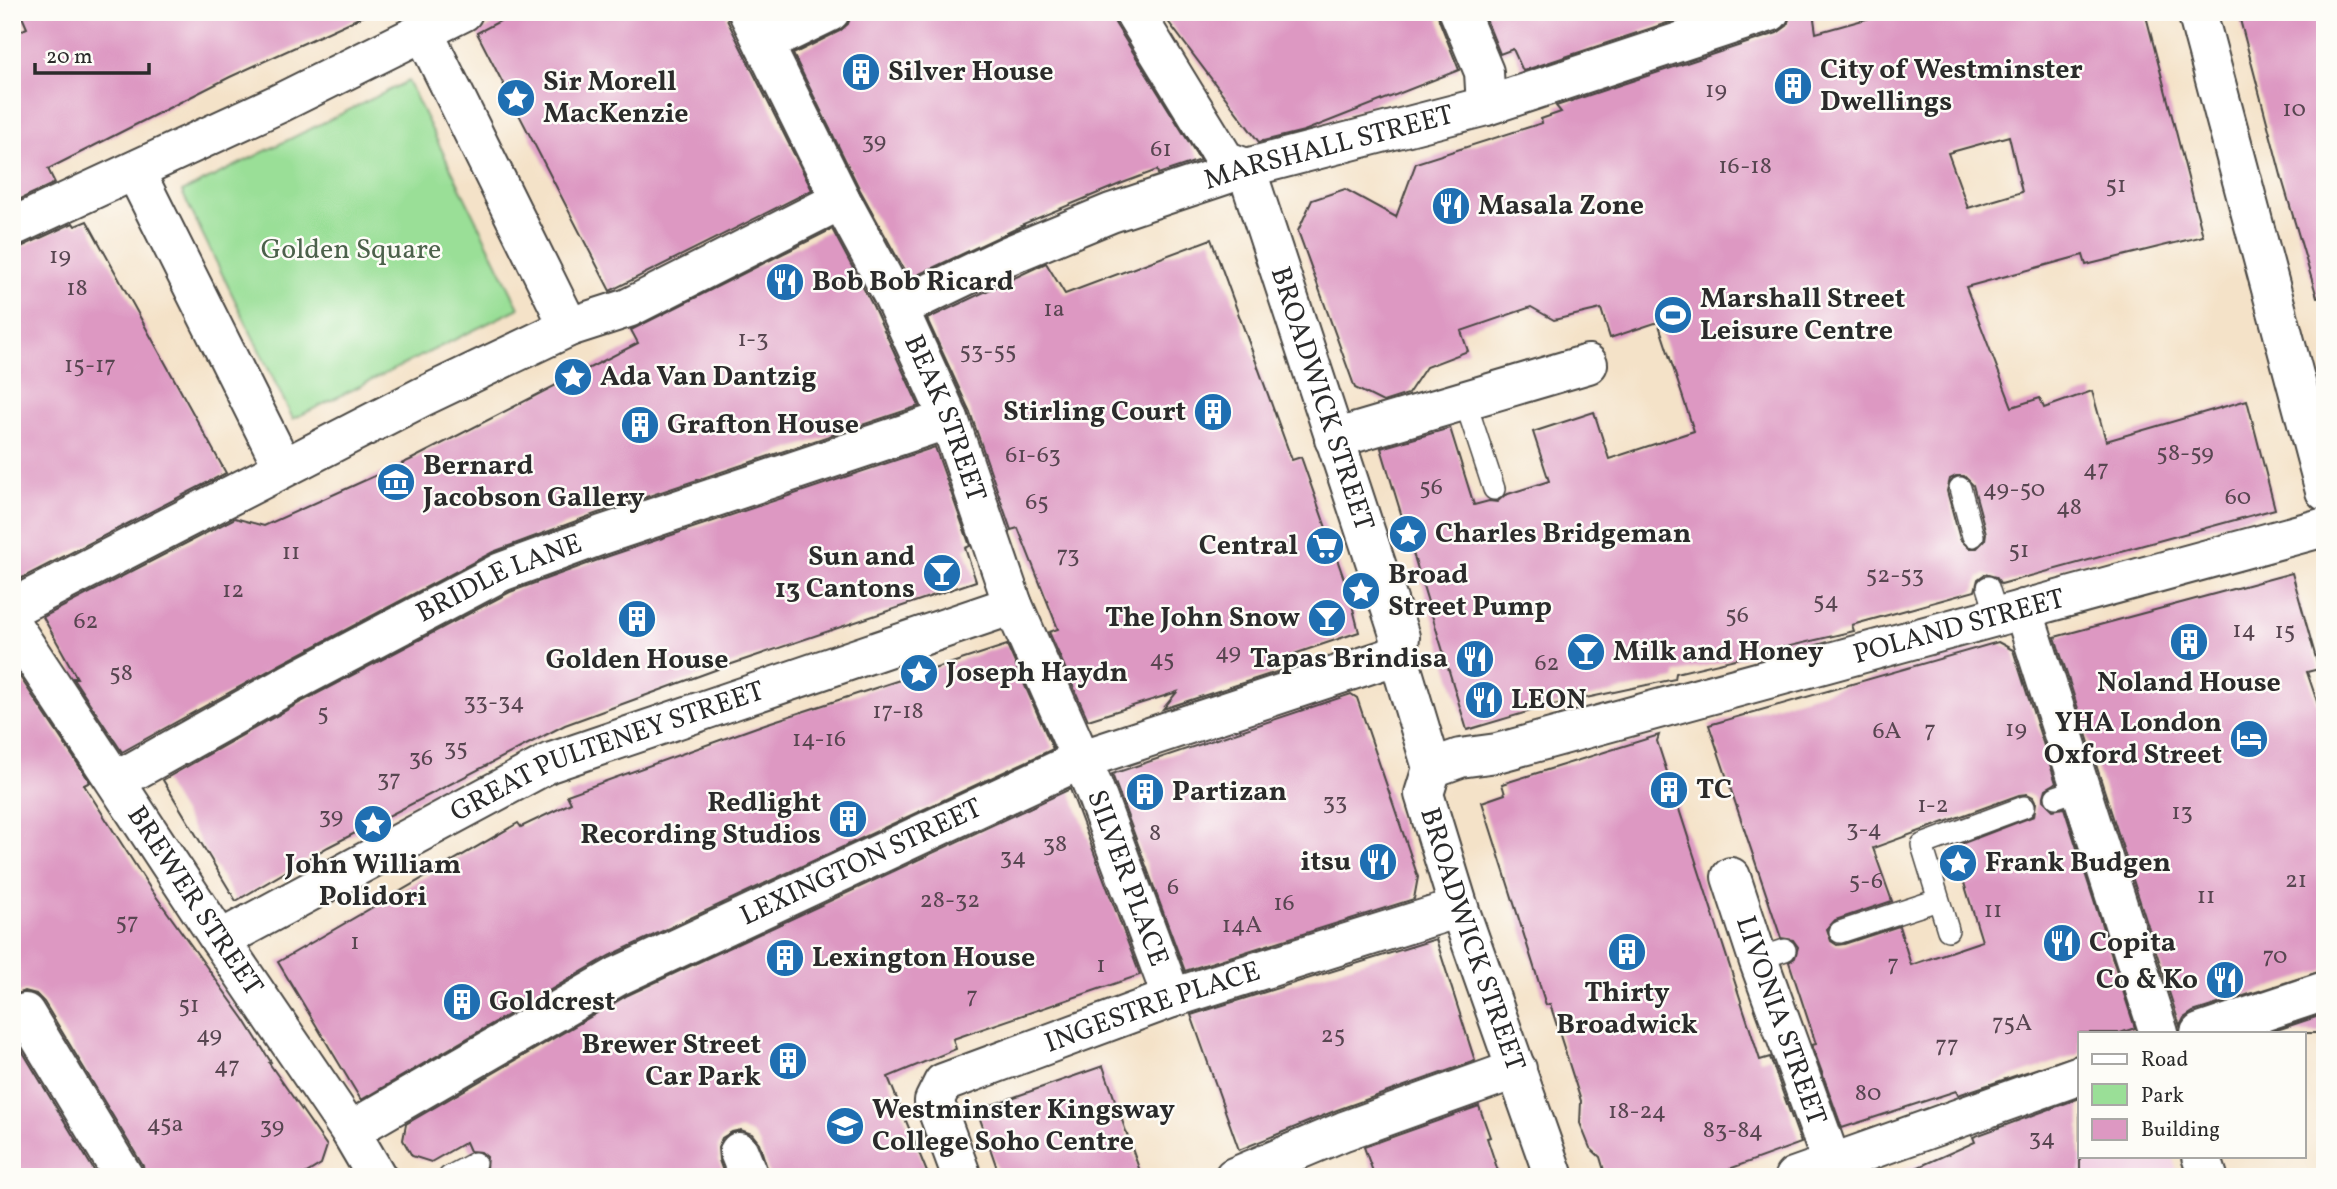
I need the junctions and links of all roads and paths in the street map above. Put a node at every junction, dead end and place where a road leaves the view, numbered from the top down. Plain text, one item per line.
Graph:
1 (463, 12) edge
2 (830, 12) edge
3 (1459, 12) edge
4 (1770, 12) edge
5 (2197, 12) edge
6 (1140, 23) edge
7 (756, 28) edge
8 (424, 33) junction
9 (1486, 106) junction
10 (1246, 168) junction
11 (135, 171) junction
12 (841, 200) junction
13 (12, 227) edge
14 (899, 308) junction
15 (569, 327) junction
16 (1588, 364) dead end
17 (1465, 401) junction
18 (948, 419) junction
19 (1334, 439) junction
20 (283, 467) junction
21 (1960, 488) dead end
22 (1494, 489) dead end
23 (2325, 491) edge
24 (2325, 527) edge
25 (1973, 536) dead end
26 (2003, 604) junction
27 (1013, 605) junction
28 (12, 608) edge
29 (12, 625) edge
30 (1398, 655) junction
31 (1080, 760) junction
32 (1432, 768) junction
33 (116, 781) junction
34 (2024, 807) dead end
35 (1731, 877) dead end
36 (1938, 900) junction
37 (1459, 908) junction
38 (1948, 930) dead end
39 (1840, 932) dead end
40 (220, 940) junction
41 (2325, 991) edge
42 (1172, 998) junction
43 (25, 1013) dead end
44 (2159, 1032) edge
45 (2203, 1032) edge
46 (1517, 1069) junction
47 (2078, 1076) edge
48 (2202, 1158) edge
49 (358, 1162) edge
50 (475, 1163) dead end
51 (1832, 1164) junction
52 (124, 1177) edge
53 (449, 1177) edge
54 (962, 1177) edge
55 (1234, 1177) edge
56 (1554, 1177) edge
57 (1794, 1177) edge
58 (2208, 1177) edge

1 - 8 street
2 - 7 street
3 - 9 street
4 - 9 street, MARSHALL STREET
5 - 23 street
6 - 10 street
7 - 12 street, BEAK STREET
8 - 11 street
8 - 15 street
9 - 10 street, MARSHALL STREET
10 - 14 street, MARSHALL STREET
10 - 19 street, BROADWICK STREET
11 - 13 street
11 - 20 street
12 - 14 street, BEAK STREET
12 - 15 street
14 - 18 street, BEAK STREET
15 - 20 street
16 - 17 street
17 - 19 street
17 - 22 lane
18 - 27 street, BEAK STREET
18 - 33 street, BRIDLE LANE
19 - 30 street, BROADWICK STREET
20 - 28 street
21 - 25 lane
24 - 26 street, POLAND STREET
26 - 32 street, POLAND STREET
26 - 44 street
27 - 31 street, BEAK STREET
27 - 40 street, GREAT PULTENEY STREET
29 - 33 street, BREWER STREET
30 - 31 street, LEXINGTON STREET
30 - 32 street, BROADWICK STREET
31 - 42 street, SILVER PLACE
31 - 49 street, LEXINGTON STREET
32 - 37 street, BROADWICK STREET
33 - 40 street, BREWER STREET
34 - 36 lane
35 - 51 street, LIVONIA STREET
36 - 38 lane
36 - 39 lane
37 - 42 street, INGESTRE PLACE
37 - 46 street, BROADWICK STREET
40 - 49 street, BREWER STREET
41 - 45 street
42 - 54 street, INGESTRE PLACE
43 - 52 street
46 - 55 street
46 - 56 street, BROADWICK STREET
47 - 51 street
48 - 58 street
50 - 53 lane
51 - 57 street

